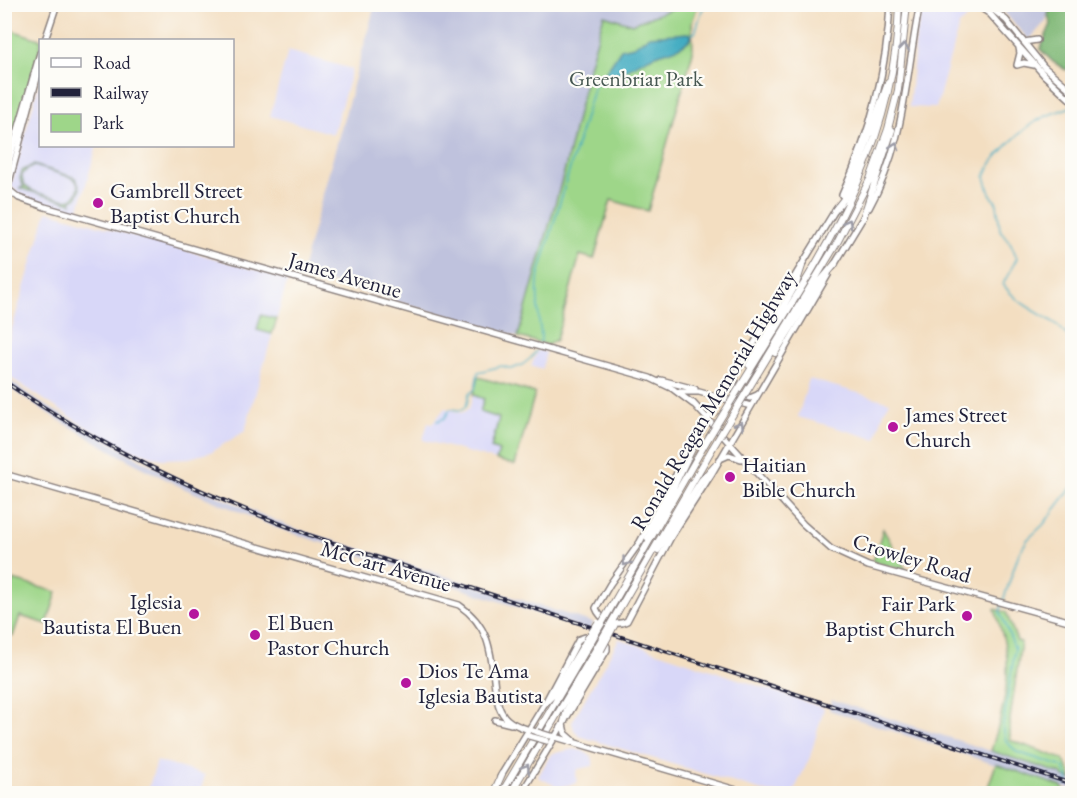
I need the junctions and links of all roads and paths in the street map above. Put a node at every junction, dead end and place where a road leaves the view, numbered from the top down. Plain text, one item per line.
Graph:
1 (57, 4) edge
2 (890, 4) edge
3 (899, 4) edge
4 (907, 4) edge
5 (920, 4) edge
6 (975, 4) edge
7 (986, 4) edge
8 (46, 39) edge
9 (1037, 40) dead end
10 (1024, 42) junction
11 (1018, 46) junction
12 (39, 57) edge
13 (1035, 65) junction
14 (39, 71) edge
15 (892, 77) junction
16 (898, 90) junction
17 (1072, 91) edge
18 (31, 92) junction
19 (1072, 101) edge
20 (16, 148) junction
21 (4, 179) edge
22 (6, 187) edge
23 (4, 201) edge
24 (835, 210) junction
25 (863, 218) junction
26 (835, 264) junction
27 (802, 266) junction
28 (764, 364) junction
29 (738, 372) junction
30 (657, 381) junction
31 (743, 382) junction
32 (689, 387) junction
33 (699, 392) junction
34 (679, 393) junction
35 (758, 395) junction
36 (722, 398) junction
37 (695, 406) junction
38 (751, 406) junction
39 (708, 420) junction
40 (698, 436) junction
41 (728, 443) junction
42 (744, 460) junction
43 (718, 461) junction
44 (4, 474) edge
45 (645, 548) junction
46 (648, 561) junction
47 (1072, 622) edge
48 (588, 643) junction
49 (599, 649) junction
50 (545, 703) junction
51 (495, 720) dead end
52 (564, 722) junction
53 (516, 725) junction
54 (528, 735) junction
55 (551, 738) junction
56 (576, 743) junction
57 (502, 774) joint
58 (492, 794) edge
59 (501, 794) edge
60 (510, 794) edge
61 (521, 794) edge
62 (750, 794) edge

1 - 8 main road
2 - 24 main road
3 - 15 highway, Ronald Reagan Memorial Highway
16 -> 4 highway, Ronald Reagan Memorial Highway
25 -> 5 main road
6 - 11 main road
7 - 10 main road
9 - 10 main road
10 - 17 main road
11 - 13 main road
11 - 13 main road
12 - 18 main road
13 - 19 main road
14 - 18 main road
15 - 24 highway
15 - 31 highway, Ronald Reagan Memorial Highway
16 - 25 highway
28 -> 16 highway, Ronald Reagan Memorial Highway
18 - 20 main road
20 - 21 main road
20 - 22 main road
22 - 23 main road
22 - 30 main road, James Avenue
24 - 27 main road
25 - 26 main road
26 - 28 highway
26 - 35 main road
27 - 29 main road
27 - 31 highway
28 - 46 highway, Ronald Reagan Memorial Highway, bridge
29 - 35 main road
29 - 36 main road
30 - 32 main road, James Avenue
30 - 34 main road, James Avenue
31 - 45 highway, Ronald Reagan Memorial Highway, bridge
32 - 33 main road, James Avenue
32 - 34 main road
33 - 34 main road, James Avenue
33 - 36 main road, James Avenue
34 - 37 main road, Crowley Road
35 - 38 main road
36 - 38 main road, James Avenue
36 - 39 main road
37 - 39 main road, Crowley Road
37 - 40 main road
41 -> 38 main road
39 - 40 main road
39 - 41 main road, Crowley Road
40 - 43 main road
40 -> 43 main road
40 - 45 highway
41 - 42 main road, Crowley Road
41 - 43 main road
42 - 43 main road
42 - 47 main road, Crowley Road
43 - 46 highway
44 - 53 main road, McCart Avenue
45 - 48 highway, Ronald Reagan Memorial Highway, bridge
46 - 49 highway, Ronald Reagan Memorial Highway, bridge
48 - 50 highway
48 - 59 highway, Ronald Reagan Memorial Highway
49 - 52 highway
60 -> 49 highway, Ronald Reagan Memorial Highway
50 - 52 main road
50 - 54 main road
51 - 53 main road
52 - 55 main road
52 - 56 main road
53 - 54 main road
53 - 54 main road
54 - 55 main road, bridge
54 - 57 main road
55 - 56 main road
55 - 61 main road
56 - 62 main road
57 - 58 highway

